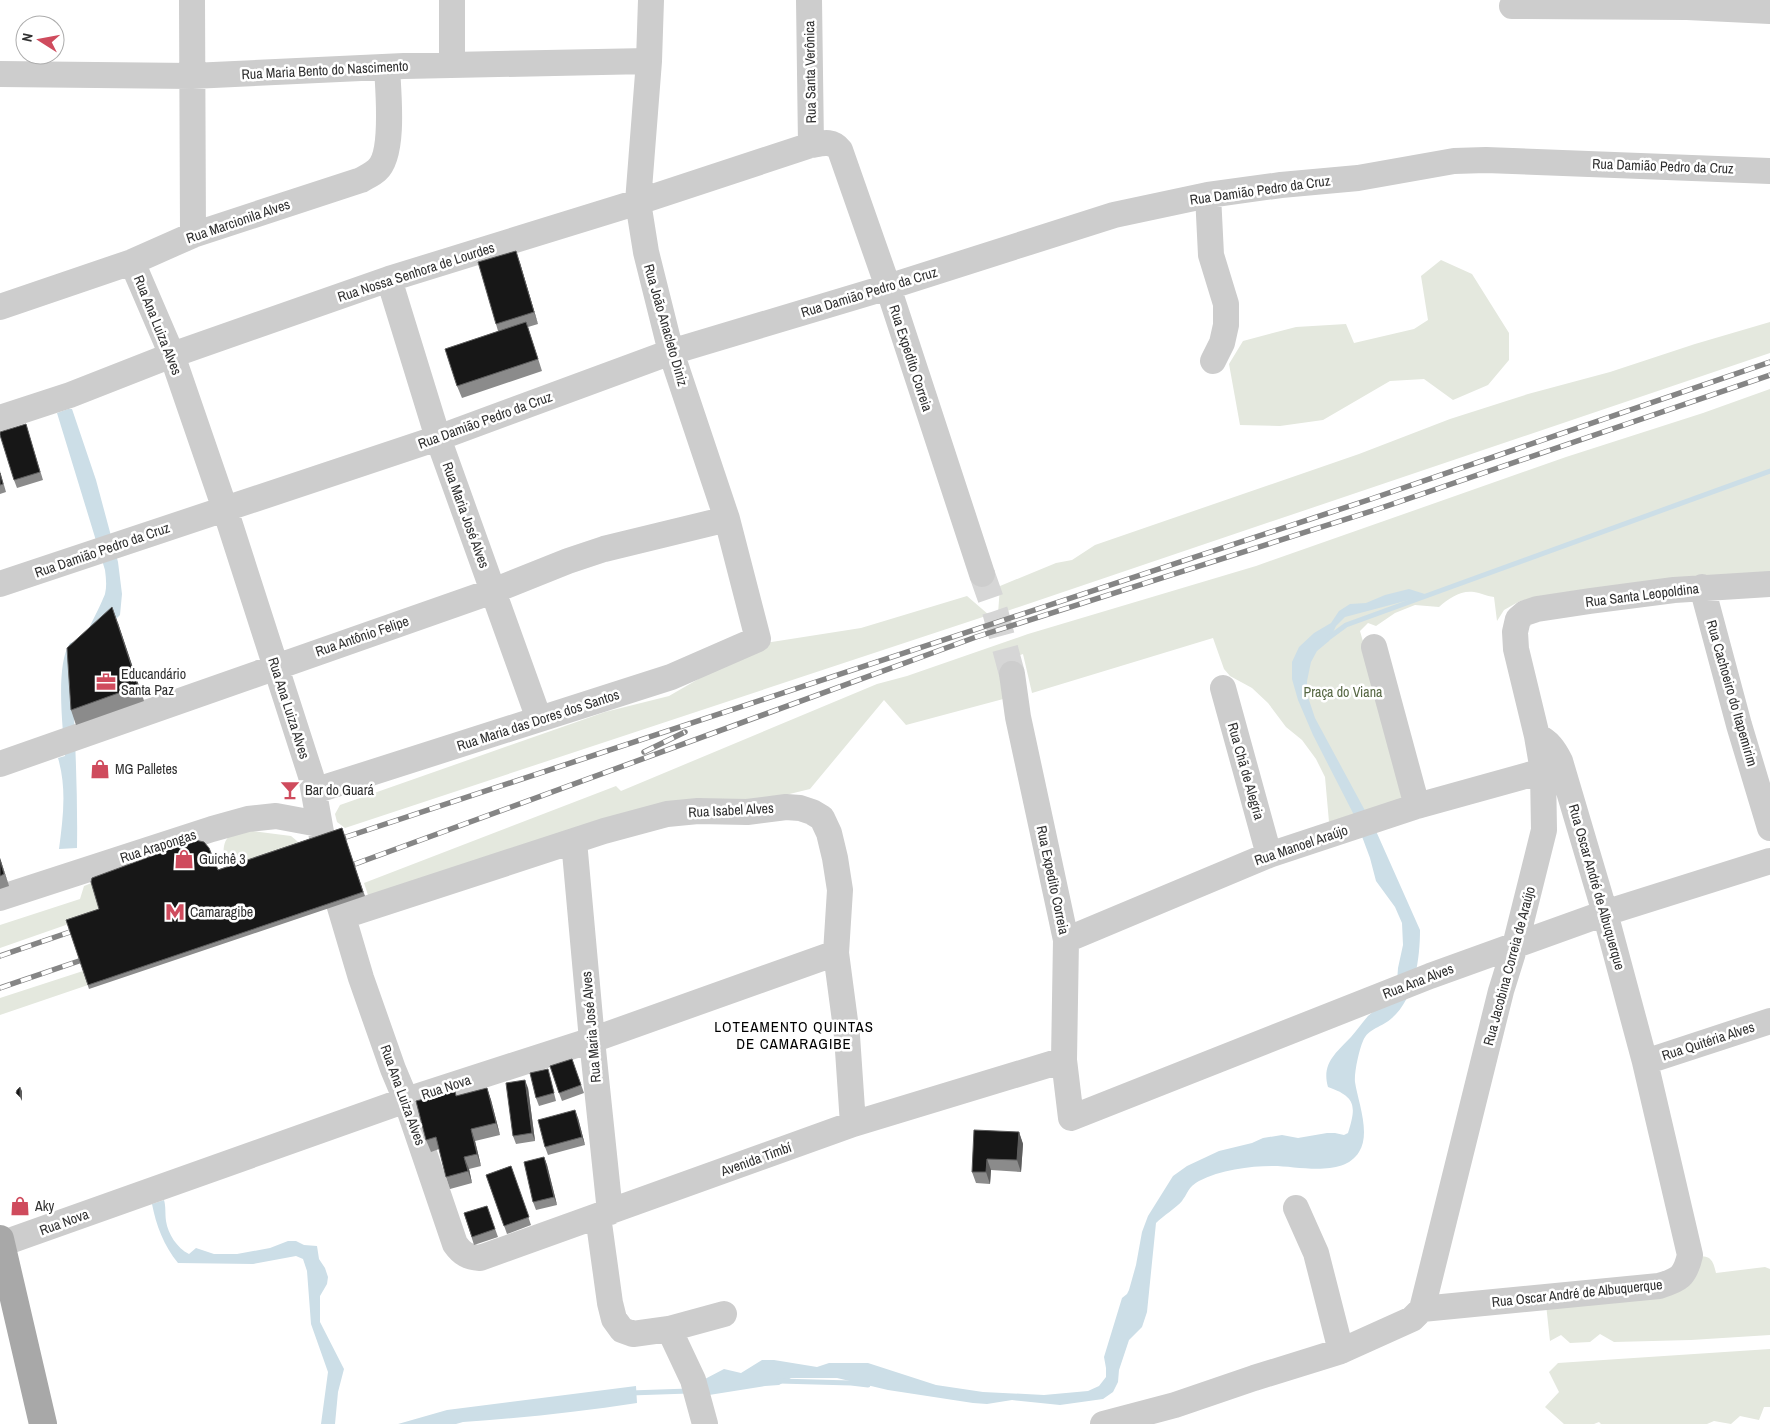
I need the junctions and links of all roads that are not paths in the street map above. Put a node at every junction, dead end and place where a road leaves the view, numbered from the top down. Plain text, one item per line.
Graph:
1 (192, 0) edge
2 (452, 0) edge
3 (651, 0) edge
4 (809, 0) edge
5 (1616, 3) edge
6 (1512, 6) dead end
7 (1770, 11) edge
8 (649, 61) junction
9 (452, 65) junction
10 (387, 67) junction
11 (0, 74) edge
12 (192, 76) junction
13 (823, 144) junction
14 (1770, 171) edge
15 (1208, 195) junction
16 (638, 202) junction
17 (193, 235) junction
18 (132, 262) junction
19 (388, 279) junction
20 (888, 287) junction
21 (0, 307) edge
22 (671, 352) junction
23 (172, 355) junction
24 (1213, 361) dead end
25 (0, 418) edge
26 (438, 438) junction
27 (225, 509) junction
28 (727, 520) junction
29 (982, 574) tunnel mouth
30 (0, 584) edge
31 (1770, 584) edge
32 (1702, 587) junction
33 (493, 591) junction
34 (1518, 619) joint
35 (758, 639) joint
36 (1374, 647) dead end
37 (276, 666) junction
38 (1012, 674) tunnel mouth
39 (1223, 688) dead end
40 (538, 720) junction
41 (1537, 736) junction
42 (0, 764) edge
43 (1543, 771) junction
44 (314, 791) junction
45 (1417, 806) junction
46 (319, 824) junction
47 (1770, 828) edge
48 (574, 842) junction
49 (1269, 855) junction
50 (1770, 861) edge
51 (0, 898) edge
52 (1605, 913) junction
53 (344, 916) junction
54 (1066, 940) junction
55 (1515, 946) junction
56 (836, 953) junction
57 (1770, 1021) edge
58 (592, 1040) junction
59 (1064, 1060) junction
60 (1645, 1062) junction
61 (406, 1100) junction
62 (1071, 1118) joint
63 (853, 1124) junction
64 (1296, 1208) dead end
65 (604, 1214) junction
66 (1, 1242) edge
67 (455, 1244) joint
68 (1422, 1309) junction
69 (724, 1314) dead end
70 (669, 1329) junction
71 (1340, 1351) junction
72 (700, 1402) edge
73 (47, 1421) edge
74 (1103, 1424) edge

1 - 12 street
2 - 9 street
3 - 8 street, Rua João Anacleto Diniz
4 - 13 street, Rua Santa Verônica
5 - 6 street
5 - 7 street
8 - 9 street, Rua Maria Bento do Nascimento
8 - 16 street, Rua João Anacleto Diniz
9 - 10 street, Rua Maria Bento do Nascimento
10 - 12 street, Rua Maria Bento do Nascimento
10 - 17 street, Rua Marcionila Alves
11 - 12 street, Rua Maria Bento do Nascimento
12 - 17 street
13 - 16 street, Rua Nossa Senhora de Lourdes
13 - 20 street, Rua Expedito Correia
14 - 15 street, Rua Damião Pedro da Cruz
15 - 20 street, Rua Damião Pedro da Cruz
15 - 24 street
16 - 19 street, Rua Nossa Senhora de Lourdes
16 - 22 street, Rua João Anacleto Diniz
17 - 18 street, Rua Marcionila Alves
18 - 21 street, Rua Marcionila Alves
18 - 23 street, Rua Ana Luiza Alves
19 - 23 street, Rua Nossa Senhora de Lourdes
19 - 26 street, Rua Maria José Alves
20 - 22 street, Rua Damião Pedro da Cruz
20 - 29 street, Rua Expedito Correia
22 - 26 street, Rua Damião Pedro da Cruz
22 - 28 street, Rua João Anacleto Diniz
23 - 25 street, Rua Nossa Senhora de Lourdes
23 - 27 street, Rua Ana Luiza Alves
26 - 27 street, Rua Damião Pedro da Cruz
26 - 33 street, Rua Maria José Alves
27 - 30 street, Rua Damião Pedro da Cruz
27 - 37 street, Rua Ana Luiza Alves
28 - 33 street, Rua Antônio Felipe
28 - 35 street, Rua João Anacleto Diniz
31 - 32 street, Rua Santa Leopoldina
32 - 34 street, Rua Santa Leopoldina
32 - 47 street, Rua Cachoeiro do Itapemirim
33 - 37 street, Rua Antônio Felipe
33 - 40 street, Rua Maria José Alves
34 - 41 street, Rua Jacobina Correia de Araújo
35 - 40 street, Rua Maria das Dores dos Santos
36 - 45 street
37 - 42 street, Rua Antônio Felipe
37 - 44 street, Rua Ana Luiza Alves
38 - 54 street, Rua Expedito Correia
39 - 49 street, Rua Chã de Alegria
40 - 44 street, Rua Maria das Dores dos Santos
41 - 43 street, Rua Jacobina Correia de Araújo
41 - 52 street, Rua Oscar André de Albuquerque
43 - 45 street, Rua Manoel Araújo
43 - 55 street, Rua Jacobina Correia de Araújo
44 - 46 street, Rua Ana Luiza Alves
45 - 49 street, Rua Manoel Araújo
46 - 51 street, Rua Arapongas
46 - 53 street, Rua Ana Luiza Alves
48 - 53 street, Rua Isabel Alves
48 - 56 street, Rua Isabel Alves
48 - 58 street, Rua Maria José Alves
49 - 54 street, Rua Manoel Araújo
50 - 52 street, Rua Ana Alves
52 - 55 street, Rua Ana Alves
52 - 60 street, Rua Oscar André de Albuquerque
53 - 61 street, Rua Ana Luiza Alves
54 - 59 street, Rua Expedito Correia
55 - 62 street, Rua Ana Alves
55 - 68 street, Rua Jacobina Correia de Araújo
56 - 58 street, Rua Nova
56 - 63 street, Rua Isabel Alves
57 - 60 street, Rua Quitéria Alves
58 - 61 street, Rua Nova
58 - 65 street, Rua Maria José Alves
59 - 62 street, Rua Expedito Correia
59 - 63 street, Avenida Timbí
60 - 68 street, Rua Oscar André de Albuquerque
61 - 66 street, Rua Nova
61 - 67 street, Rua Ana Luiza Alves
63 - 65 street, Avenida Timbí
64 - 71 street
65 - 67 street, Avenida Timbí
65 - 70 street, Rua Maria José Alves
66 - 73 main road
68 - 71 street
69 - 70 street, Rua Maria José Alves
70 - 72 street
71 - 74 street

